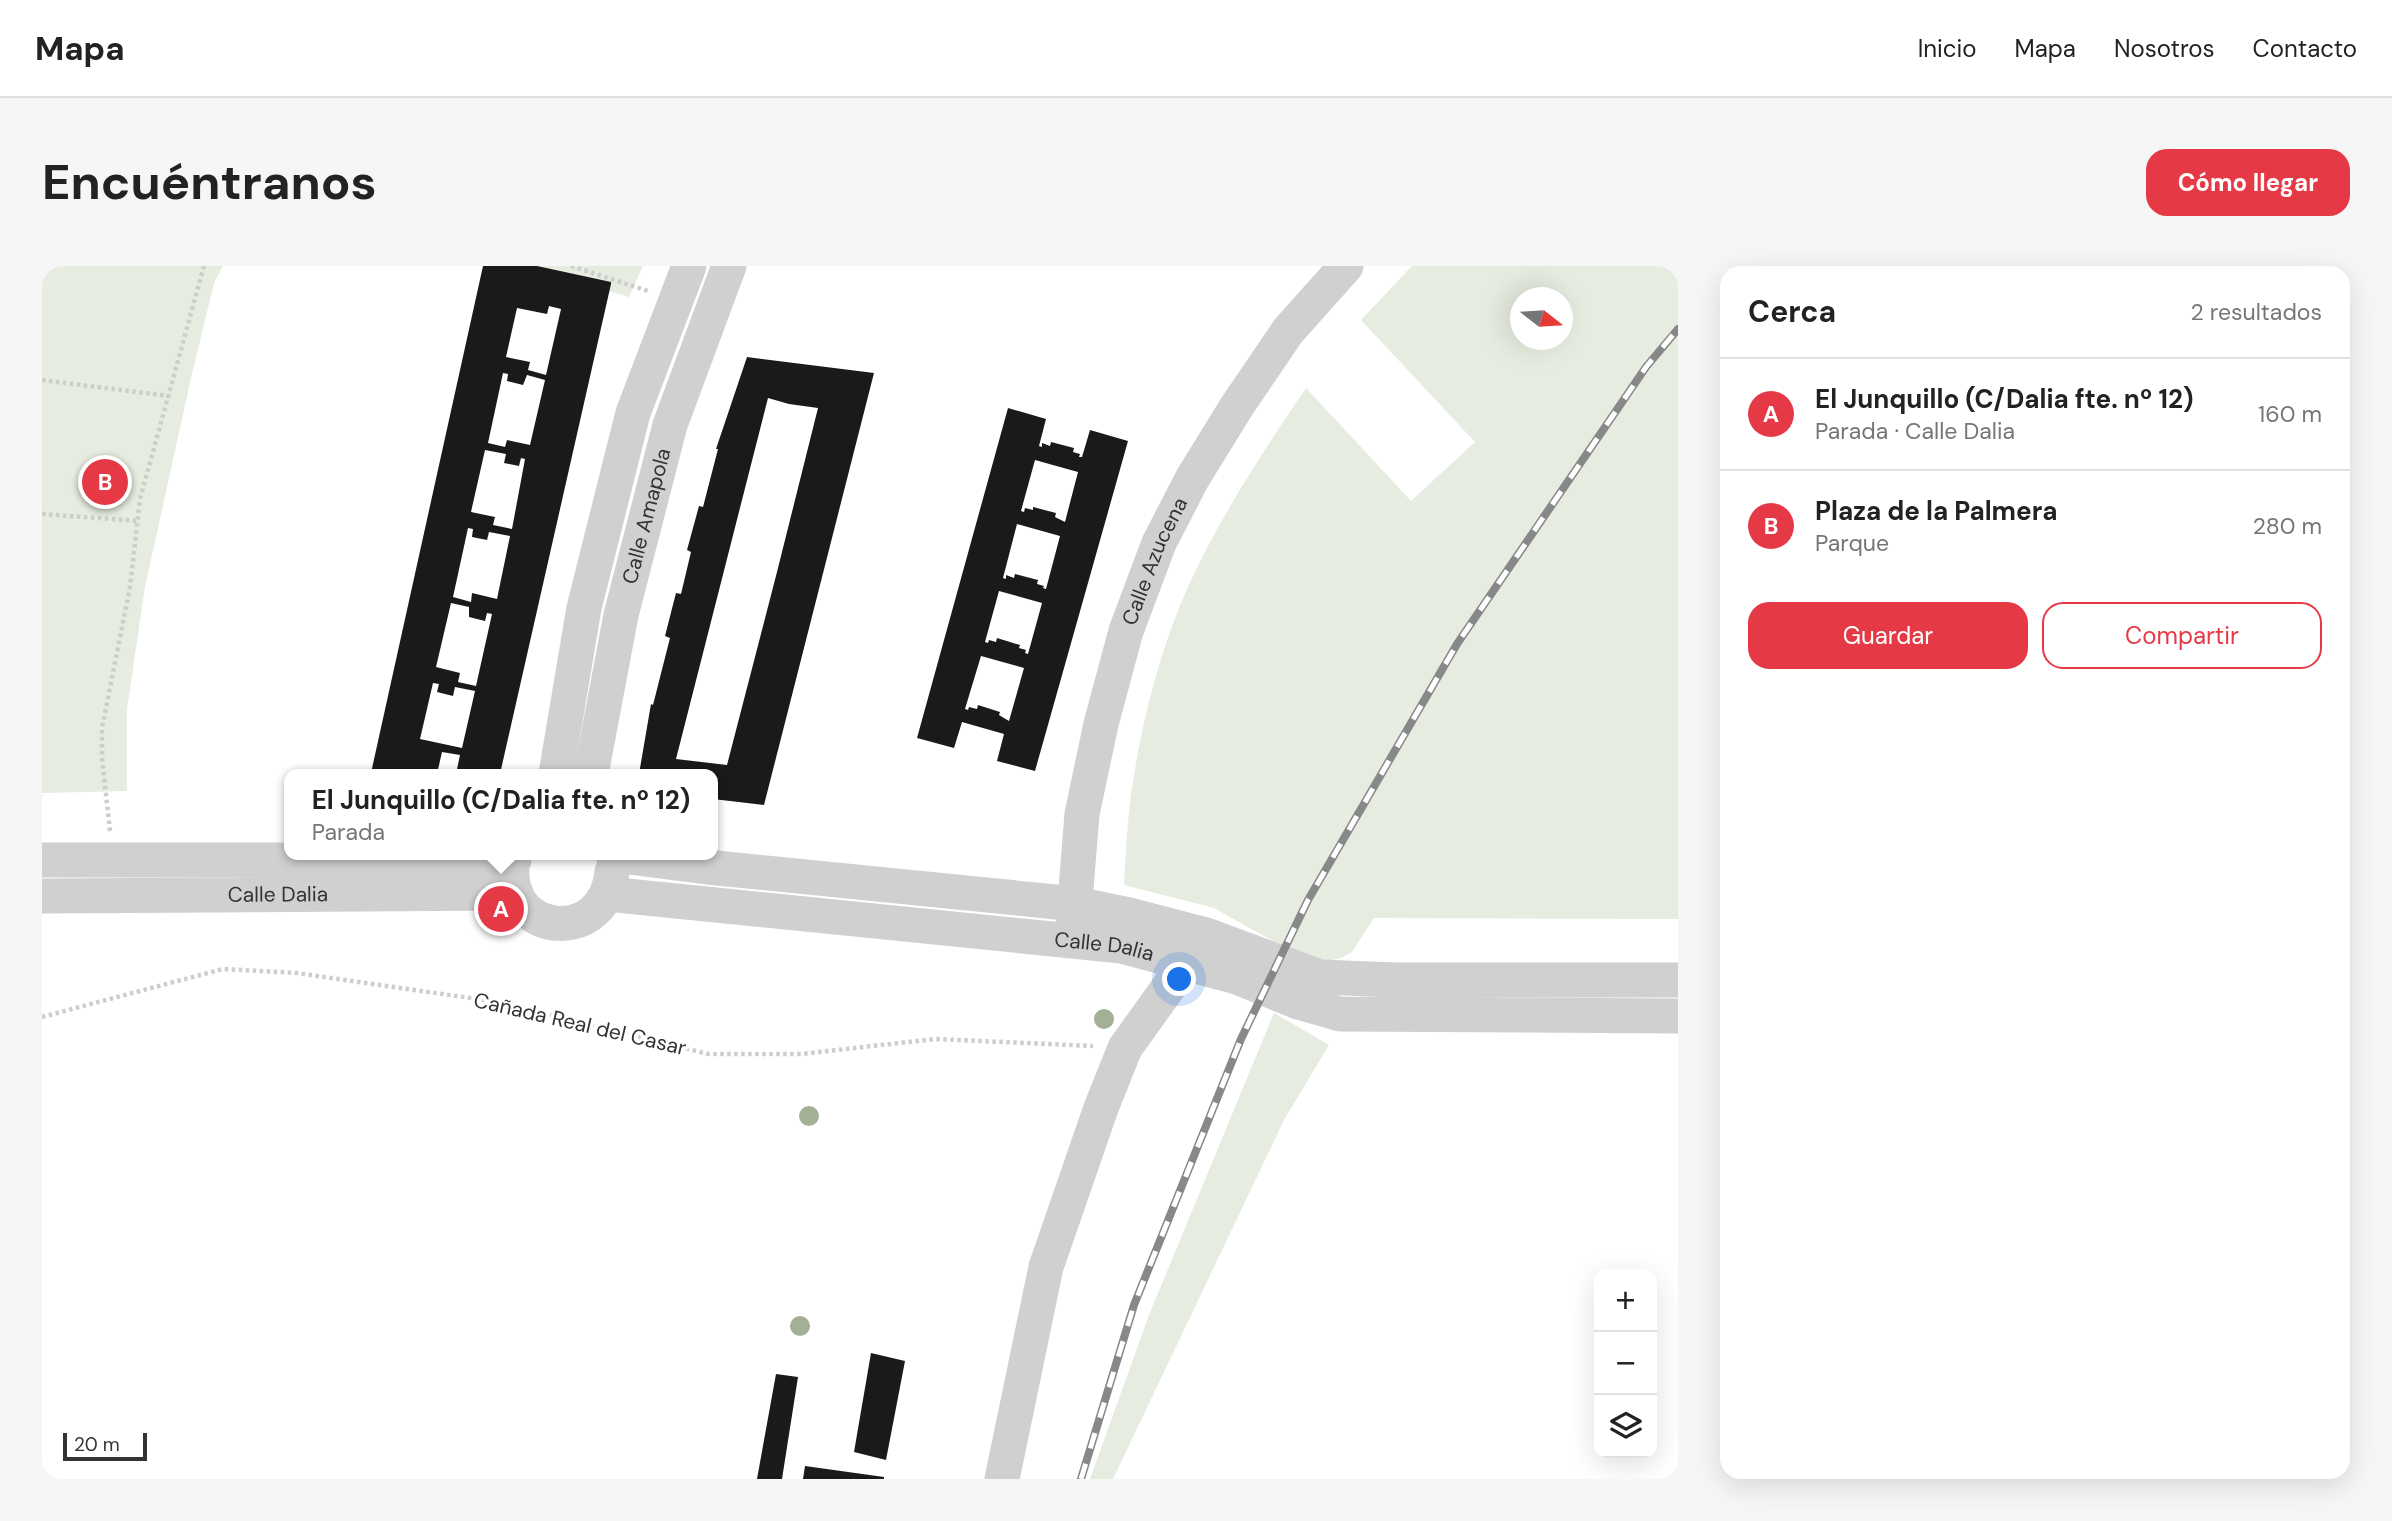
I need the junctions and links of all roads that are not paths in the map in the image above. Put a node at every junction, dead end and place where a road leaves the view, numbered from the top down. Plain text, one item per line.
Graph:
1 (689, 266) edge
2 (729, 266) edge
3 (1346, 266) edge
4 (557, 769) edge
5 (592, 769) edge
6 (42, 860) edge
7 (611, 860) edge
8 (651, 860) edge
9 (515, 869) edge
10 (607, 894) junction
11 (42, 896) edge
12 (1076, 904) junction
13 (1206, 935) junction
14 (1072, 940) junction
15 (1185, 964) junction
16 (1678, 980) edge
17 (1678, 1016) edge
18 (1002, 1479) edge

1 - 4 street, Calle Amapola
2 - 5 street, Calle Amapola
3 - 12 street, Calle Azucena
6 - 9 street, Calle Dalia
7 - 10 street
8 - 12 street, Calle Dalia
9 - 10 street
9 - 11 street, Calle Dalia
10 - 14 street, Calle Dalia
12 - 13 street, Calle Dalia
12 - 14 street, Calle Azucena
13 - 15 street
13 - 16 street, Calle Dalia
14 - 15 street, Calle Dalia
15 - 17 street, Calle Dalia
15 - 18 street

